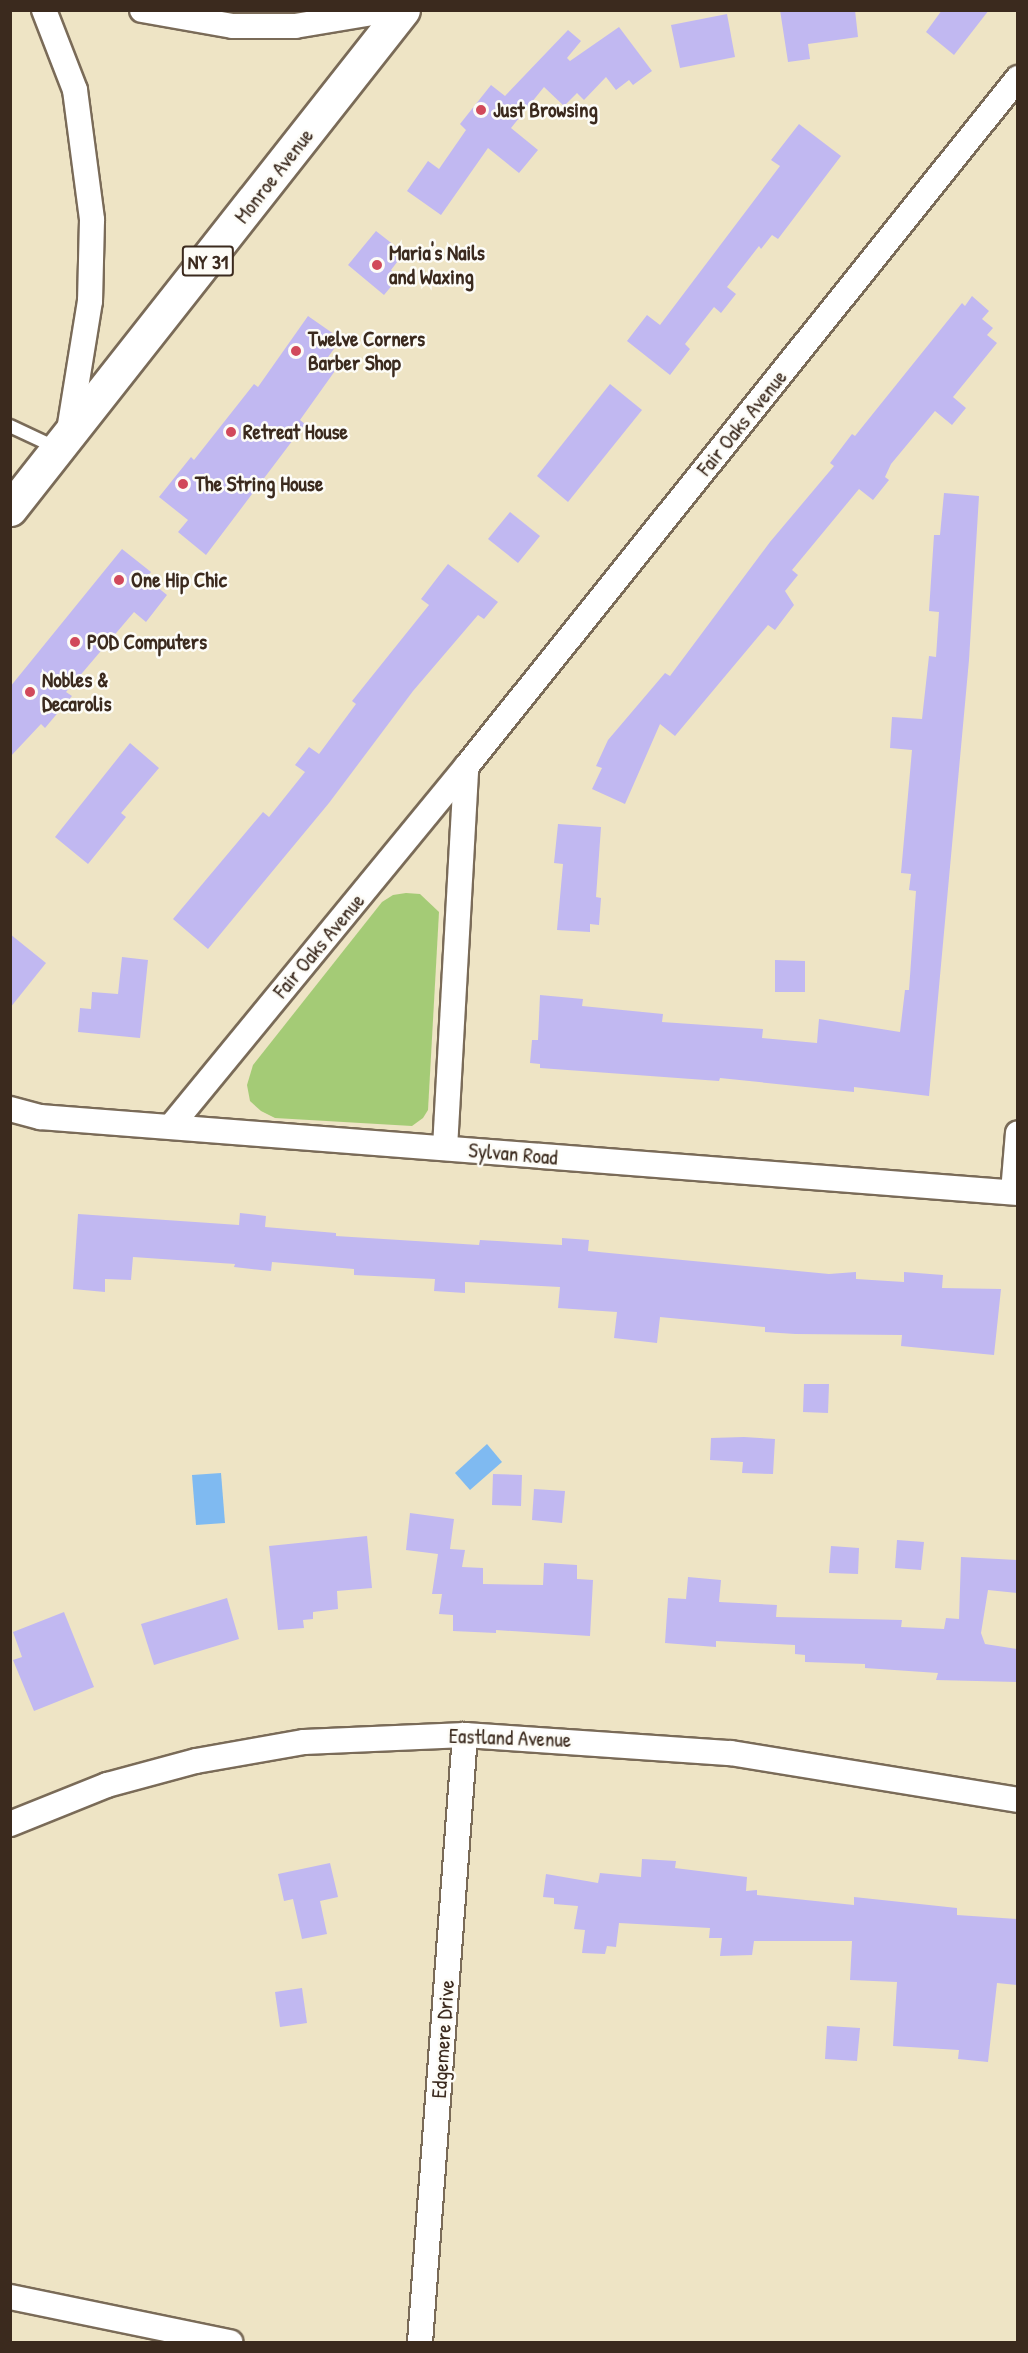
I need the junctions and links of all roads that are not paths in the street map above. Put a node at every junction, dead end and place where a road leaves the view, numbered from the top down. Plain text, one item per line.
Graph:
1 (44, 10) edge
2 (142, 10) edge
3 (391, 10) edge
4 (403, 10) edge
5 (1017, 78) edge
6 (10, 426) edge
7 (64, 446) junction
8 (10, 509) edge
9 (466, 767) junction
10 (10, 1108) edge
11 (171, 1126) junction
12 (1017, 1133) edge
13 (445, 1148) junction
14 (1015, 1193) edge
15 (465, 1735) junction
16 (1017, 1800) edge
17 (10, 1824) edge
18 (10, 2297) edge
19 (230, 2343) edge
20 (420, 2343) edge

1 - 7 street
2 - 3 street
4 - 7 main road, Monroe Avenue / NY 31
5 - 9 street, Fair Oaks Avenue
6 - 7 lane
7 - 8 main road, Monroe Avenue / NY 31
9 - 11 street, Fair Oaks Avenue
9 - 13 street
10 - 11 street, Sylvan Road
11 - 13 street, Sylvan Road
12 - 14 street
13 - 14 street, Sylvan Road
15 - 16 street, Eastland Avenue
15 - 17 street, Eastland Avenue
15 - 20 street, Edgemere Drive
18 - 19 street

